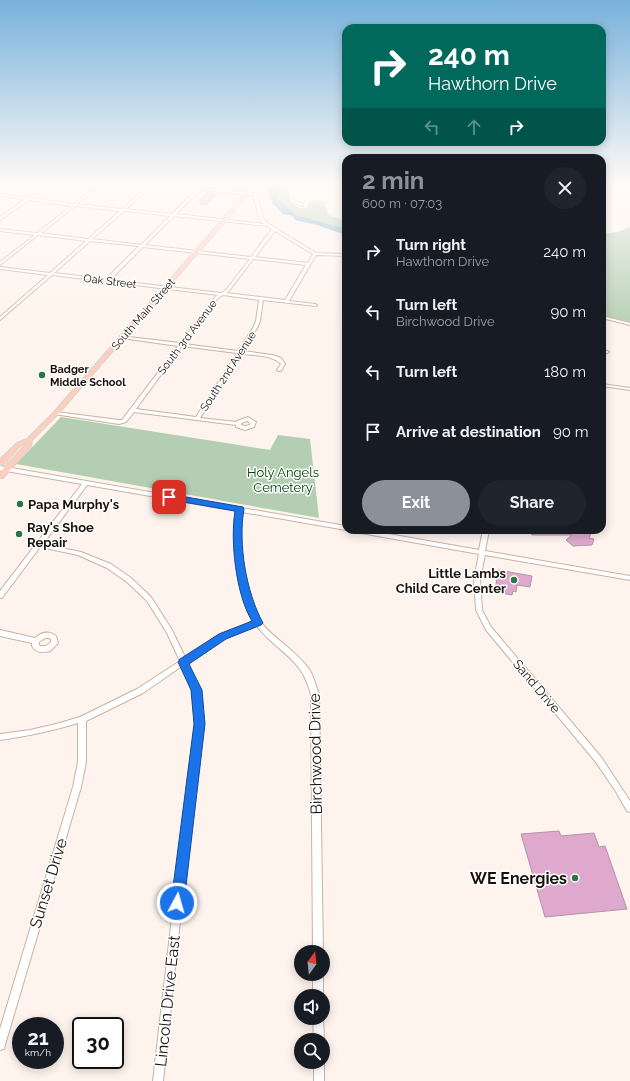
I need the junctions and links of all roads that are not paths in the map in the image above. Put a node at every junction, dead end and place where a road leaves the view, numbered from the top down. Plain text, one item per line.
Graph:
1 (38, 234) edge
2 (42, 234) edge
3 (97, 234) edge
4 (154, 234) edge
5 (212, 234) edge
6 (270, 234) edge
7 (283, 234) edge
8 (91, 240) junction
9 (143, 246) junction
10 (197, 252) junction
11 (315, 254) junction
12 (342, 255) edge
13 (253, 258) junction
14 (0, 264) edge
15 (308, 264) junction
16 (0, 268) edge
17 (51, 274) junction
18 (107, 281) junction
19 (166, 288) junction
20 (222, 294) junction
21 (261, 299) junction
22 (286, 302) junction
23 (315, 305) dead end
24 (606, 318) edge
25 (0, 319) edge
26 (630, 324) edge
27 (122, 337) junction
28 (181, 344) junction
29 (240, 352) junction
30 (279, 370) dead end
31 (606, 386) edge
32 (630, 389) edge
33 (132, 410) junction
34 (56, 412) junction
35 (197, 419) junction
36 (238, 424) dead end
37 (29, 440) junction
38 (0, 463) edge
39 (3, 469) edge
40 (0, 476) edge
41 (86, 484) junction
42 (240, 509) junction
43 (342, 527) edge
44 (376, 534) edge
45 (485, 534) edge
46 (40, 545) junction
47 (482, 552) junction
48 (630, 578) edge
49 (0, 596) edge
50 (258, 623) junction
51 (0, 633) edge
52 (36, 641) dead end
53 (183, 662) junction
54 (82, 719) junction
55 (0, 737) edge
56 (630, 808) edge
57 (318, 945) edge
58 (0, 1045) edge
59 (319, 1069) edge
60 (158, 1081) edge
61 (319, 1081) edge

1 - 14 street
2 - 8 street
3 - 8 street
4 - 9 street
5 - 10 main road, South Main Street
6 - 13 street, South 3rd Avenue
7 - 11 street
8 - 9 street
8 - 17 street
9 - 10 street
9 - 18 street
10 - 13 street
10 - 19 main road, South Main Street
11 - 12 street
11 - 15 street
13 - 15 street
13 - 20 street, South 3rd Avenue
15 - 22 street
16 - 17 street, Oak Street
17 - 18 street, Oak Street
17 - 25 street
18 - 19 street, Oak Street
19 - 20 street, Oak Street
19 - 27 main road, South Main Street
20 - 21 street, Oak Street
20 - 28 street, South 3rd Avenue
21 - 22 street, Oak Street
21 - 29 street, South 2nd Avenue
22 - 23 street, Oak Street
24 - 26 street
27 - 28 street
27 - 34 main road, South Main Street
28 - 29 street
28 - 33 street, South 3rd Avenue
29 - 30 street
29 - 35 street, South 2nd Avenue
31 - 32 street
33 - 34 street, South 3rd Avenue
33 - 35 street
34 - 37 main road, South Main Street
35 - 36 street
37 - 38 main road, South Main Street
37 - 39 main road, South Main Street
39 - 40 main road, South Main Street
39 - 41 street
41 - 42 street
41 - 46 street
42 - 43 street
42 - 50 street, Birchwood Drive
44 - 47 street
45 - 47 street, Sand Drive
46 - 49 street
46 - 53 street, Lincoln Drive East
47 - 48 street
47 - 56 street, Sand Drive
50 - 53 street
50 - 57 street, Birchwood Drive
51 - 52 street
53 - 54 street
53 - 60 street, Lincoln Drive East
54 - 55 street
54 - 58 street, Sunset Drive
59 - 61 street

